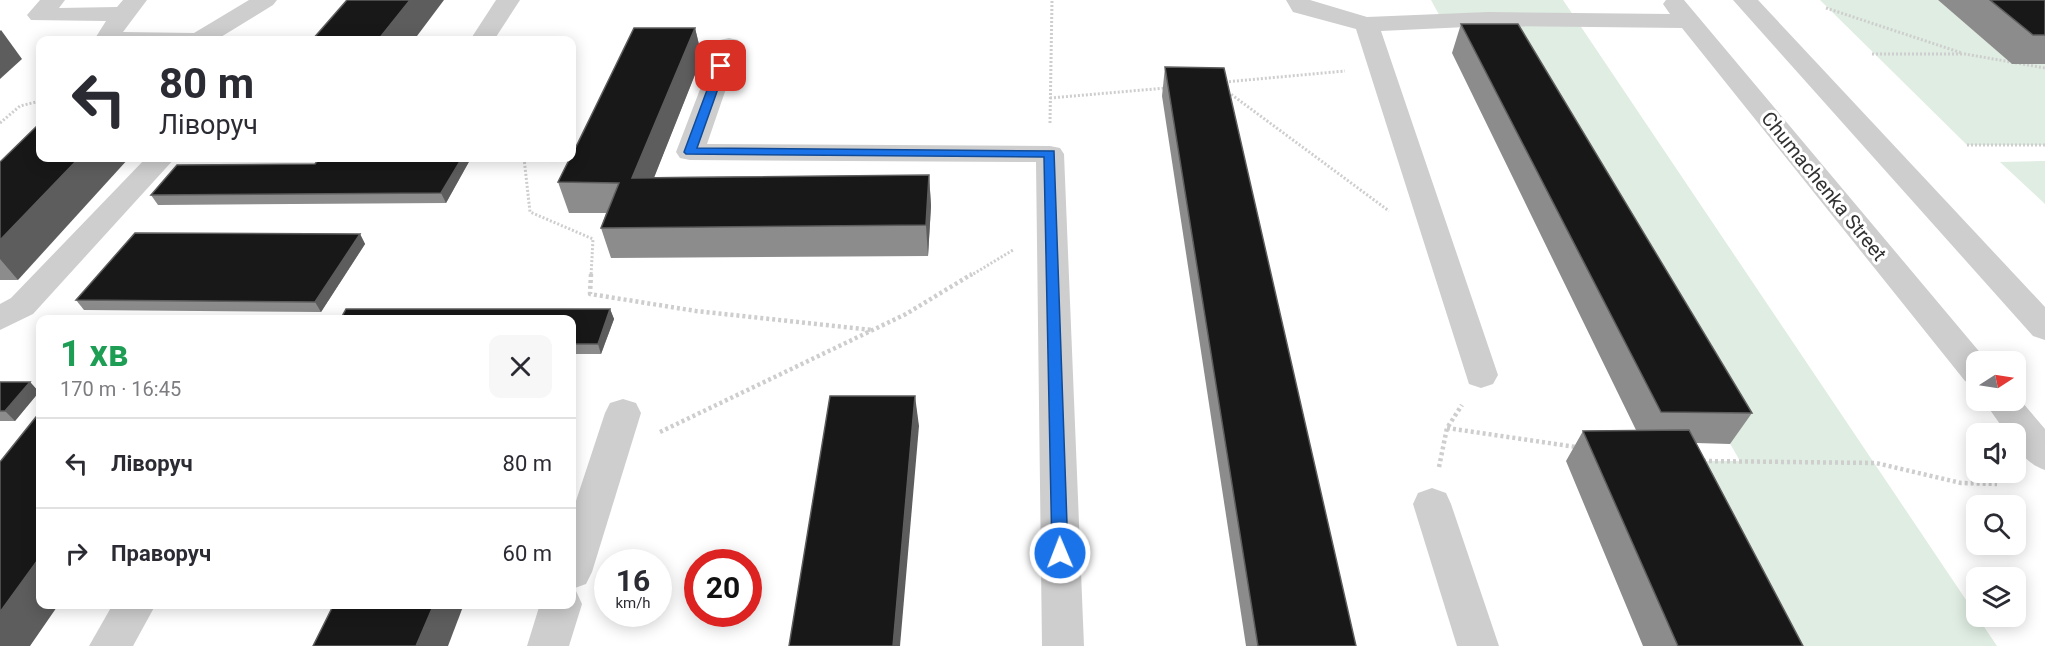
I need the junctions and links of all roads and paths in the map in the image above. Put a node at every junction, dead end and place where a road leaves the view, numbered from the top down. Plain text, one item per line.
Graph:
1 (52, 0) edge
2 (266, 0) edge
3 (508, 0) edge
4 (1052, 0) edge
5 (1298, 0) edge
6 (1745, 0) edge
7 (129, 7) edge
8 (1826, 8) dead end
9 (1680, 10) edge
10 (1366, 24) junction
11 (107, 36) edge
12 (207, 36) edge
13 (485, 36) edge
14 (729, 45) dead end
15 (1872, 54) dead end
16 (1965, 54) junction
17 (1380, 66) junction
18 (2045, 68) edge
19 (1215, 83) edge
20 (1172, 87) edge
21 (1225, 90) edge
22 (1050, 98) junction
23 (36, 102) edge
24 (0, 123) edge
25 (1967, 145) dead end
26 (2045, 145) edge
27 (1050, 154) junction
28 (157, 162) edge
29 (524, 162) edge
30 (1052, 227) junction
31 (1439, 248) junction
32 (0, 318) edge
33 (2045, 328) edge
34 (873, 330) junction
35 (1966, 359) edge
36 (1480, 375) joint
37 (2009, 411) edge
38 (623, 413) dead end
39 (1447, 428) junction
40 (1587, 449) edge
41 (2045, 455) edge
42 (608, 458) junction
43 (1693, 461) edge
44 (1997, 484) dead end
45 (1432, 504) joint
46 (576, 559) edge
47 (133, 609) edge
48 (559, 609) edge
49 (110, 646) edge
50 (548, 646) edge
51 (1063, 646) edge
52 (1478, 646) edge

1 - 7 street
2 - 12 street
3 - 13 street
4 - 22 path
5 - 10 street
6 - 33 street
7 - 11 street
8 - 16 path
9 - 10 street
9 - 35 street, Chumachenka Street
10 - 17 street
14 - 27 street
15 - 16 path
16 - 18 path
17 - 19 path
17 - 31 street
20 - 22 path
21 - 31 path
22 - 27 path
23 - 24 path
25 - 26 path
27 - 30 street
28 - 32 street
29 - 34 path
30 - 34 path
30 - 51 street
31 - 36 street
34 - 42 path
36 - 39 path
37 - 41 street
38 - 42 street
39 - 40 path
39 - 45 path
42 - 46 street
43 - 44 path
45 - 52 street
47 - 49 street
48 - 50 street

